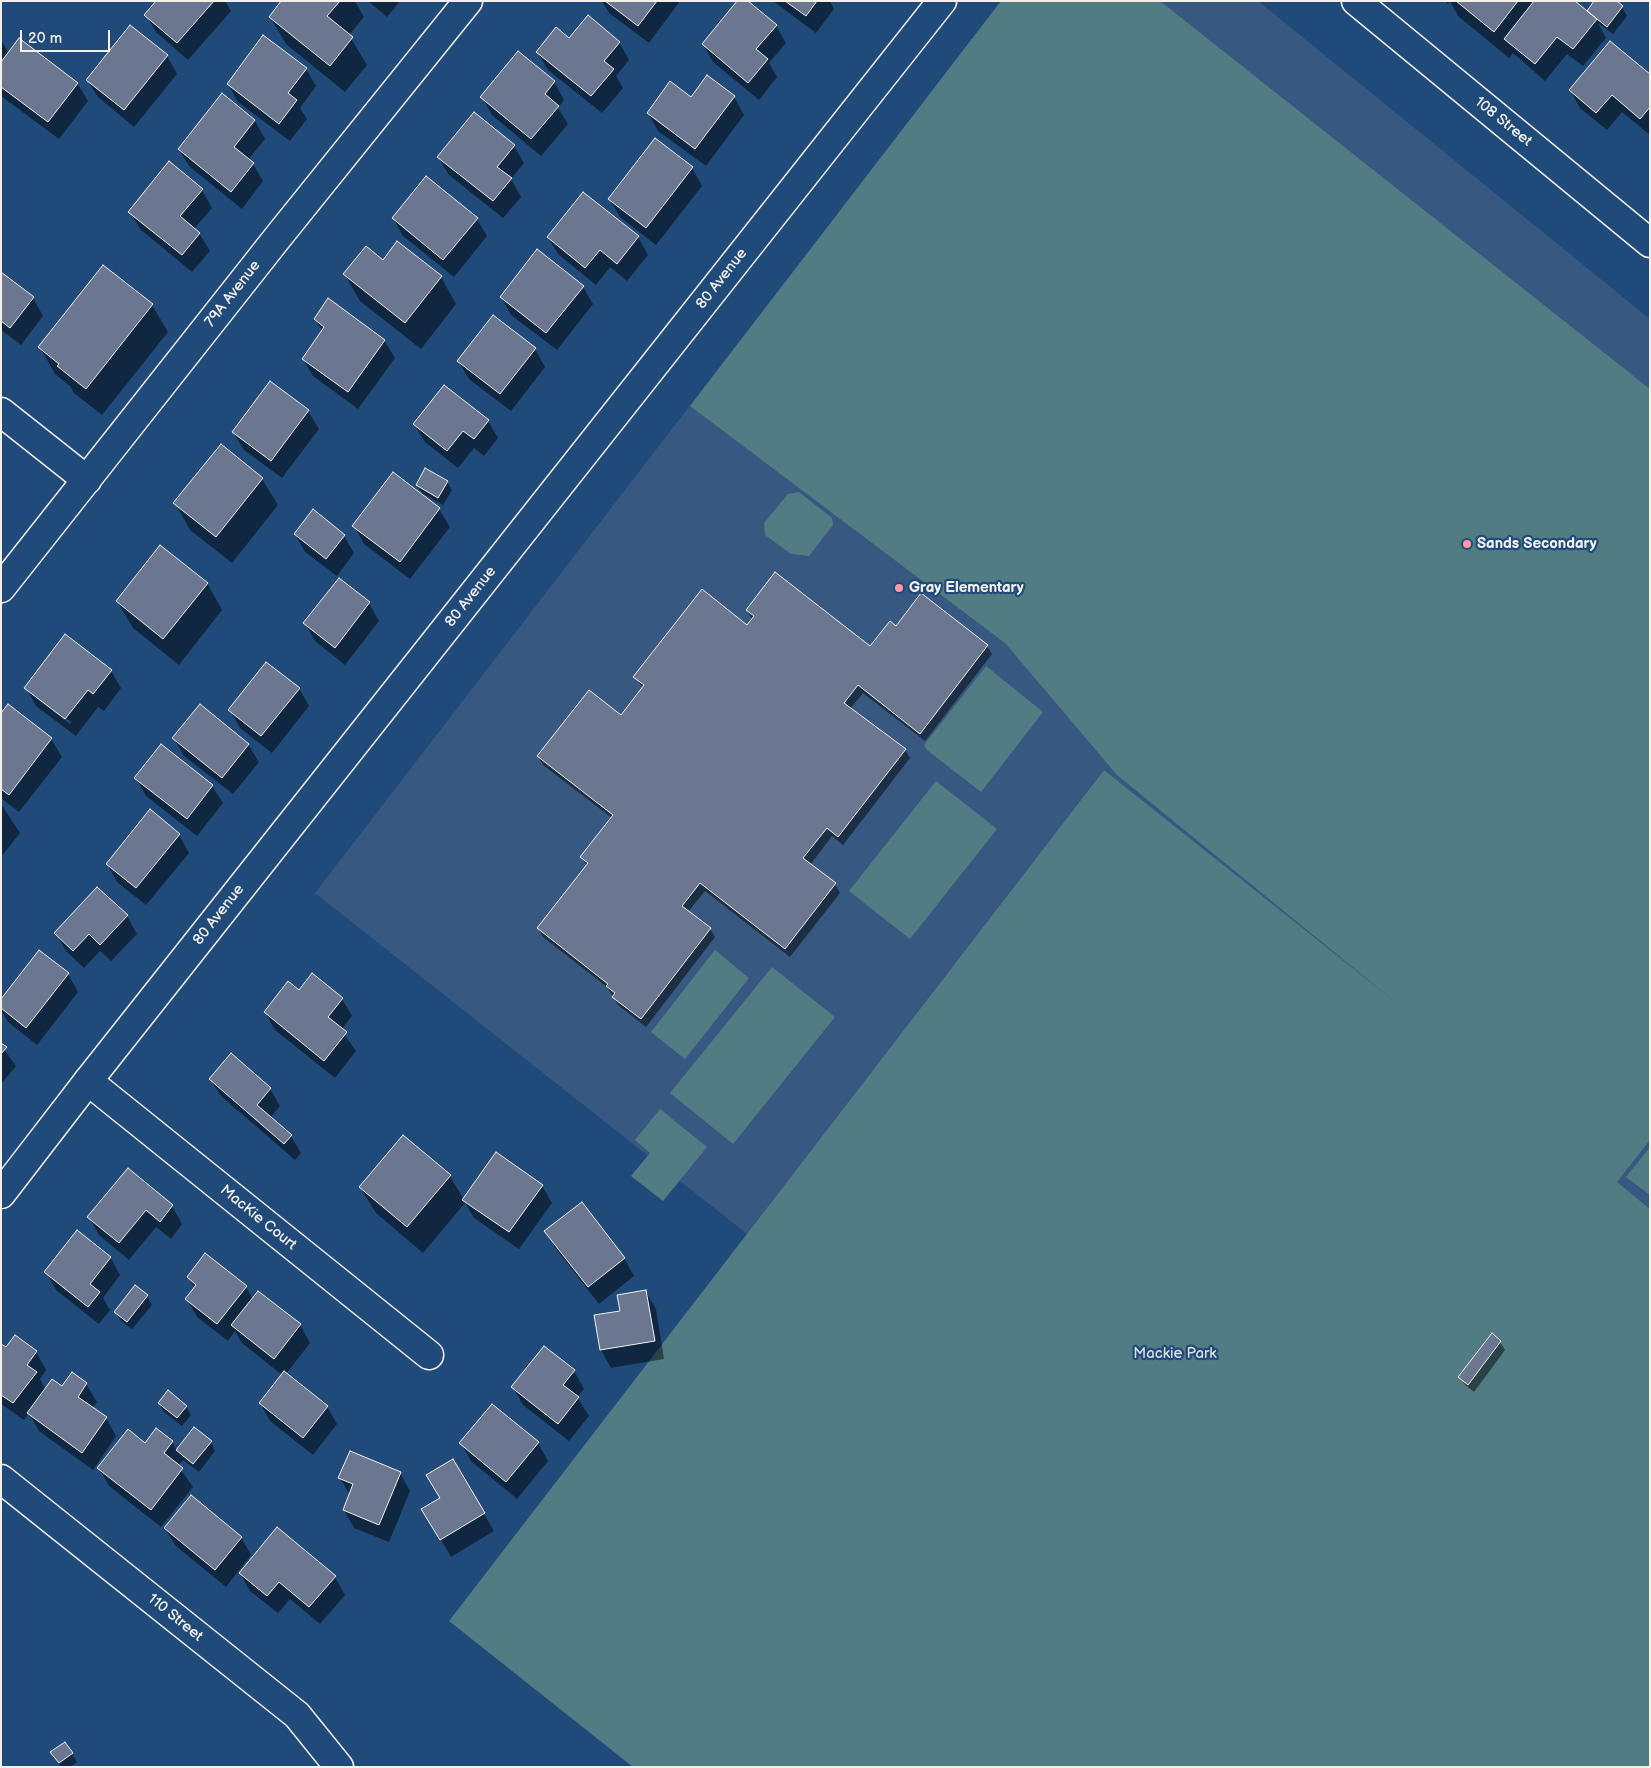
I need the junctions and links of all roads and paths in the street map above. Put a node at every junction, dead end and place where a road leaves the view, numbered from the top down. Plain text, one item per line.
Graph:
1 (468, 1) edge
2 (942, 1) edge
3 (1356, 1) edge
4 (1650, 243) edge
5 (1, 412) edge
6 (87, 480) junction
7 (1, 588) edge
8 (88, 1081) junction
9 (1, 1194) edge
10 (429, 1355) dead end
11 (1, 1479) edge
12 (339, 1767) edge

1 - 6 street, 79A Avenue
2 - 8 street, 80 Avenue
3 - 4 street, 108 Street
5 - 6 street
6 - 7 street, 79A Avenue
8 - 9 street, 80 Avenue
8 - 10 street, MacKie Court
11 - 12 street, 110 Street

